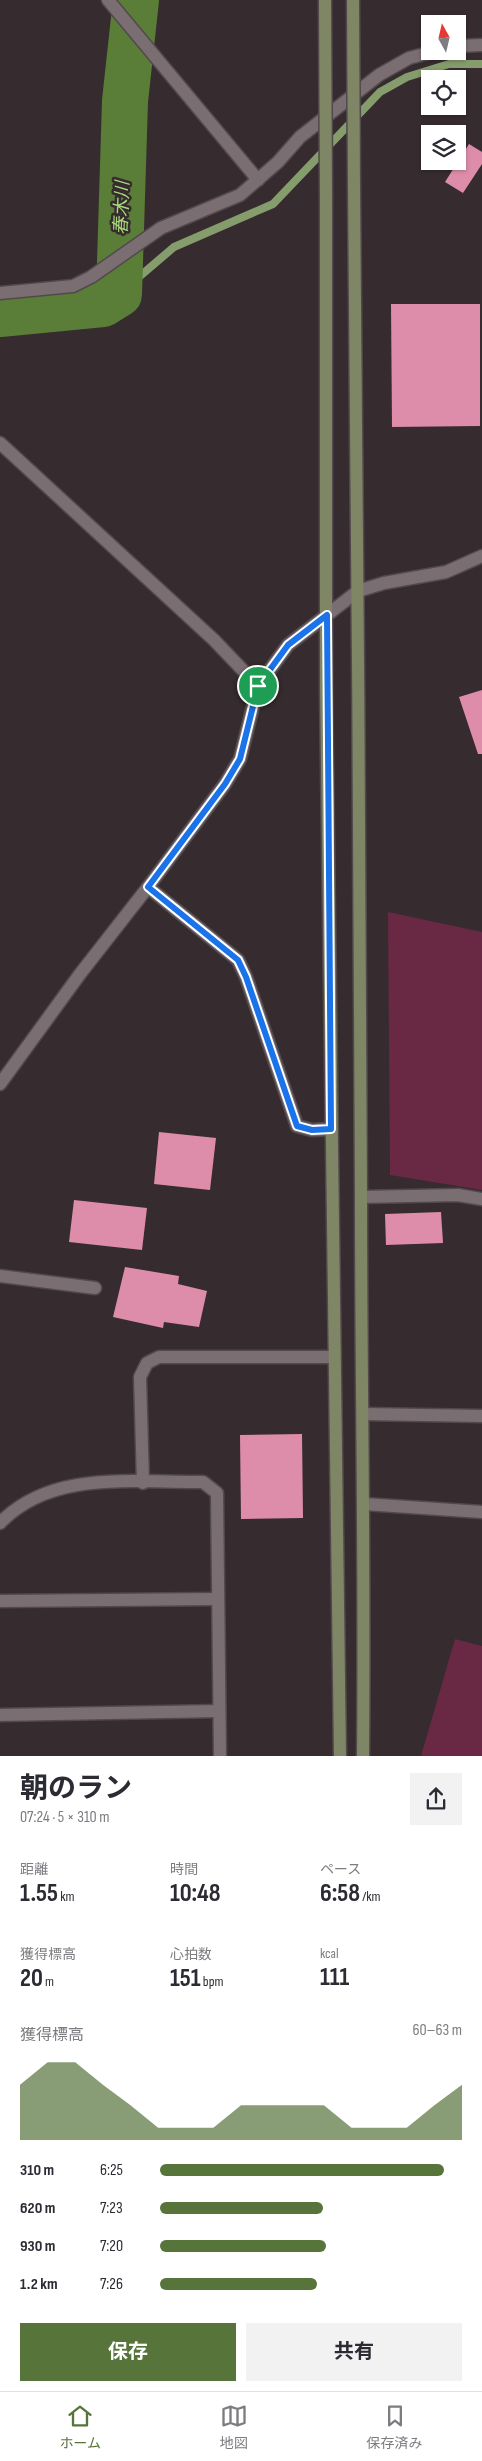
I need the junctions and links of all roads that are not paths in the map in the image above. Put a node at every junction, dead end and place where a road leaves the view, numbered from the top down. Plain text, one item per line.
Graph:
1 (108, 0) edge
2 (325, 0) edge
3 (353, 0) edge
4 (482, 45) edge
5 (466, 46) edge
6 (421, 55) edge
7 (258, 180) junction
8 (0, 293) edge
9 (0, 443) edge
10 (482, 556) edge
11 (358, 592) junction
12 (327, 615) junction
13 (258, 686) junction
14 (148, 887) junction
15 (0, 1084) edge
16 (331, 1129) junction
17 (361, 1197) junction
18 (482, 1199) edge
19 (0, 1276) edge
20 (96, 1288) dead end
21 (333, 1357) junction
22 (363, 1414) junction
23 (482, 1416) edge
24 (143, 1483) junction
25 (364, 1504) junction
26 (482, 1512) edge
27 (0, 1523) edge
28 (217, 1599) junction
29 (0, 1601) edge
30 (219, 1711) junction
31 (0, 1715) edge
32 (220, 1756) edge
33 (340, 1756) edge
34 (363, 1756) edge

1 - 7 street
2 - 12 street, bridge
3 - 11 street, bridge
4 - 5 street
6 - 7 street
7 - 8 street
9 - 13 street
10 - 11 street
11 - 12 street
11 - 17 street
12 - 13 street
12 - 16 street
13 - 14 street
14 - 15 street
14 - 16 street
16 - 21 street
17 - 18 street
17 - 22 street
19 - 20 street
21 - 24 street
21 - 33 street
22 - 23 street
22 - 25 street
24 - 27 street
24 - 28 street
25 - 26 street
25 - 34 street
28 - 29 street
28 - 30 street
30 - 31 street
30 - 32 street

